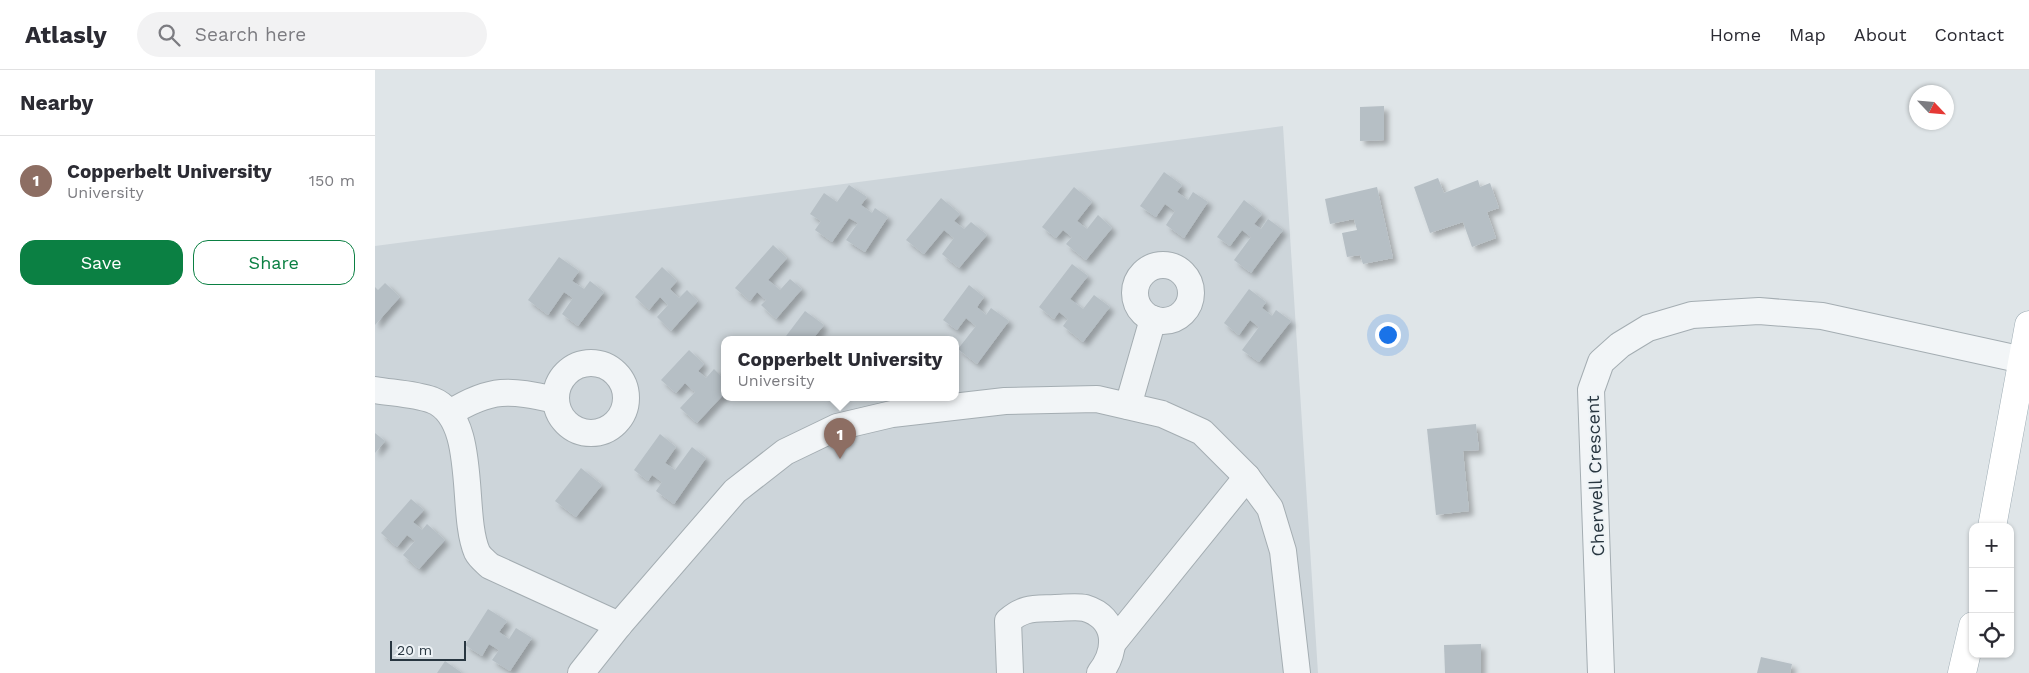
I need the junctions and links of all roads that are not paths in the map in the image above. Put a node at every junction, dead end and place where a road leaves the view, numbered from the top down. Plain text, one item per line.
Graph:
1 (1153, 319) dead end
2 (2029, 325) edge
3 (2023, 360) junction
4 (375, 390) edge
5 (556, 400) dead end
6 (1128, 406) junction
7 (450, 414) junction
8 (1247, 478) junction
9 (1994, 523) edge
10 (619, 625) junction
11 (1969, 643) edge
12 (1112, 644) junction
13 (581, 673) edge
14 (1010, 673) edge
15 (1100, 673) edge
16 (1297, 673) edge
17 (1601, 673) edge
18 (1962, 673) edge

1 - 6 street
2 - 3 main road
3 - 9 main road
3 - 17 street, Cherwell Crescent
4 - 7 street
5 - 7 street
6 - 8 street
6 - 10 street
7 - 10 street
8 - 12 street
8 - 16 street
10 - 13 street
11 - 18 main road
12 - 14 street
12 - 15 street

